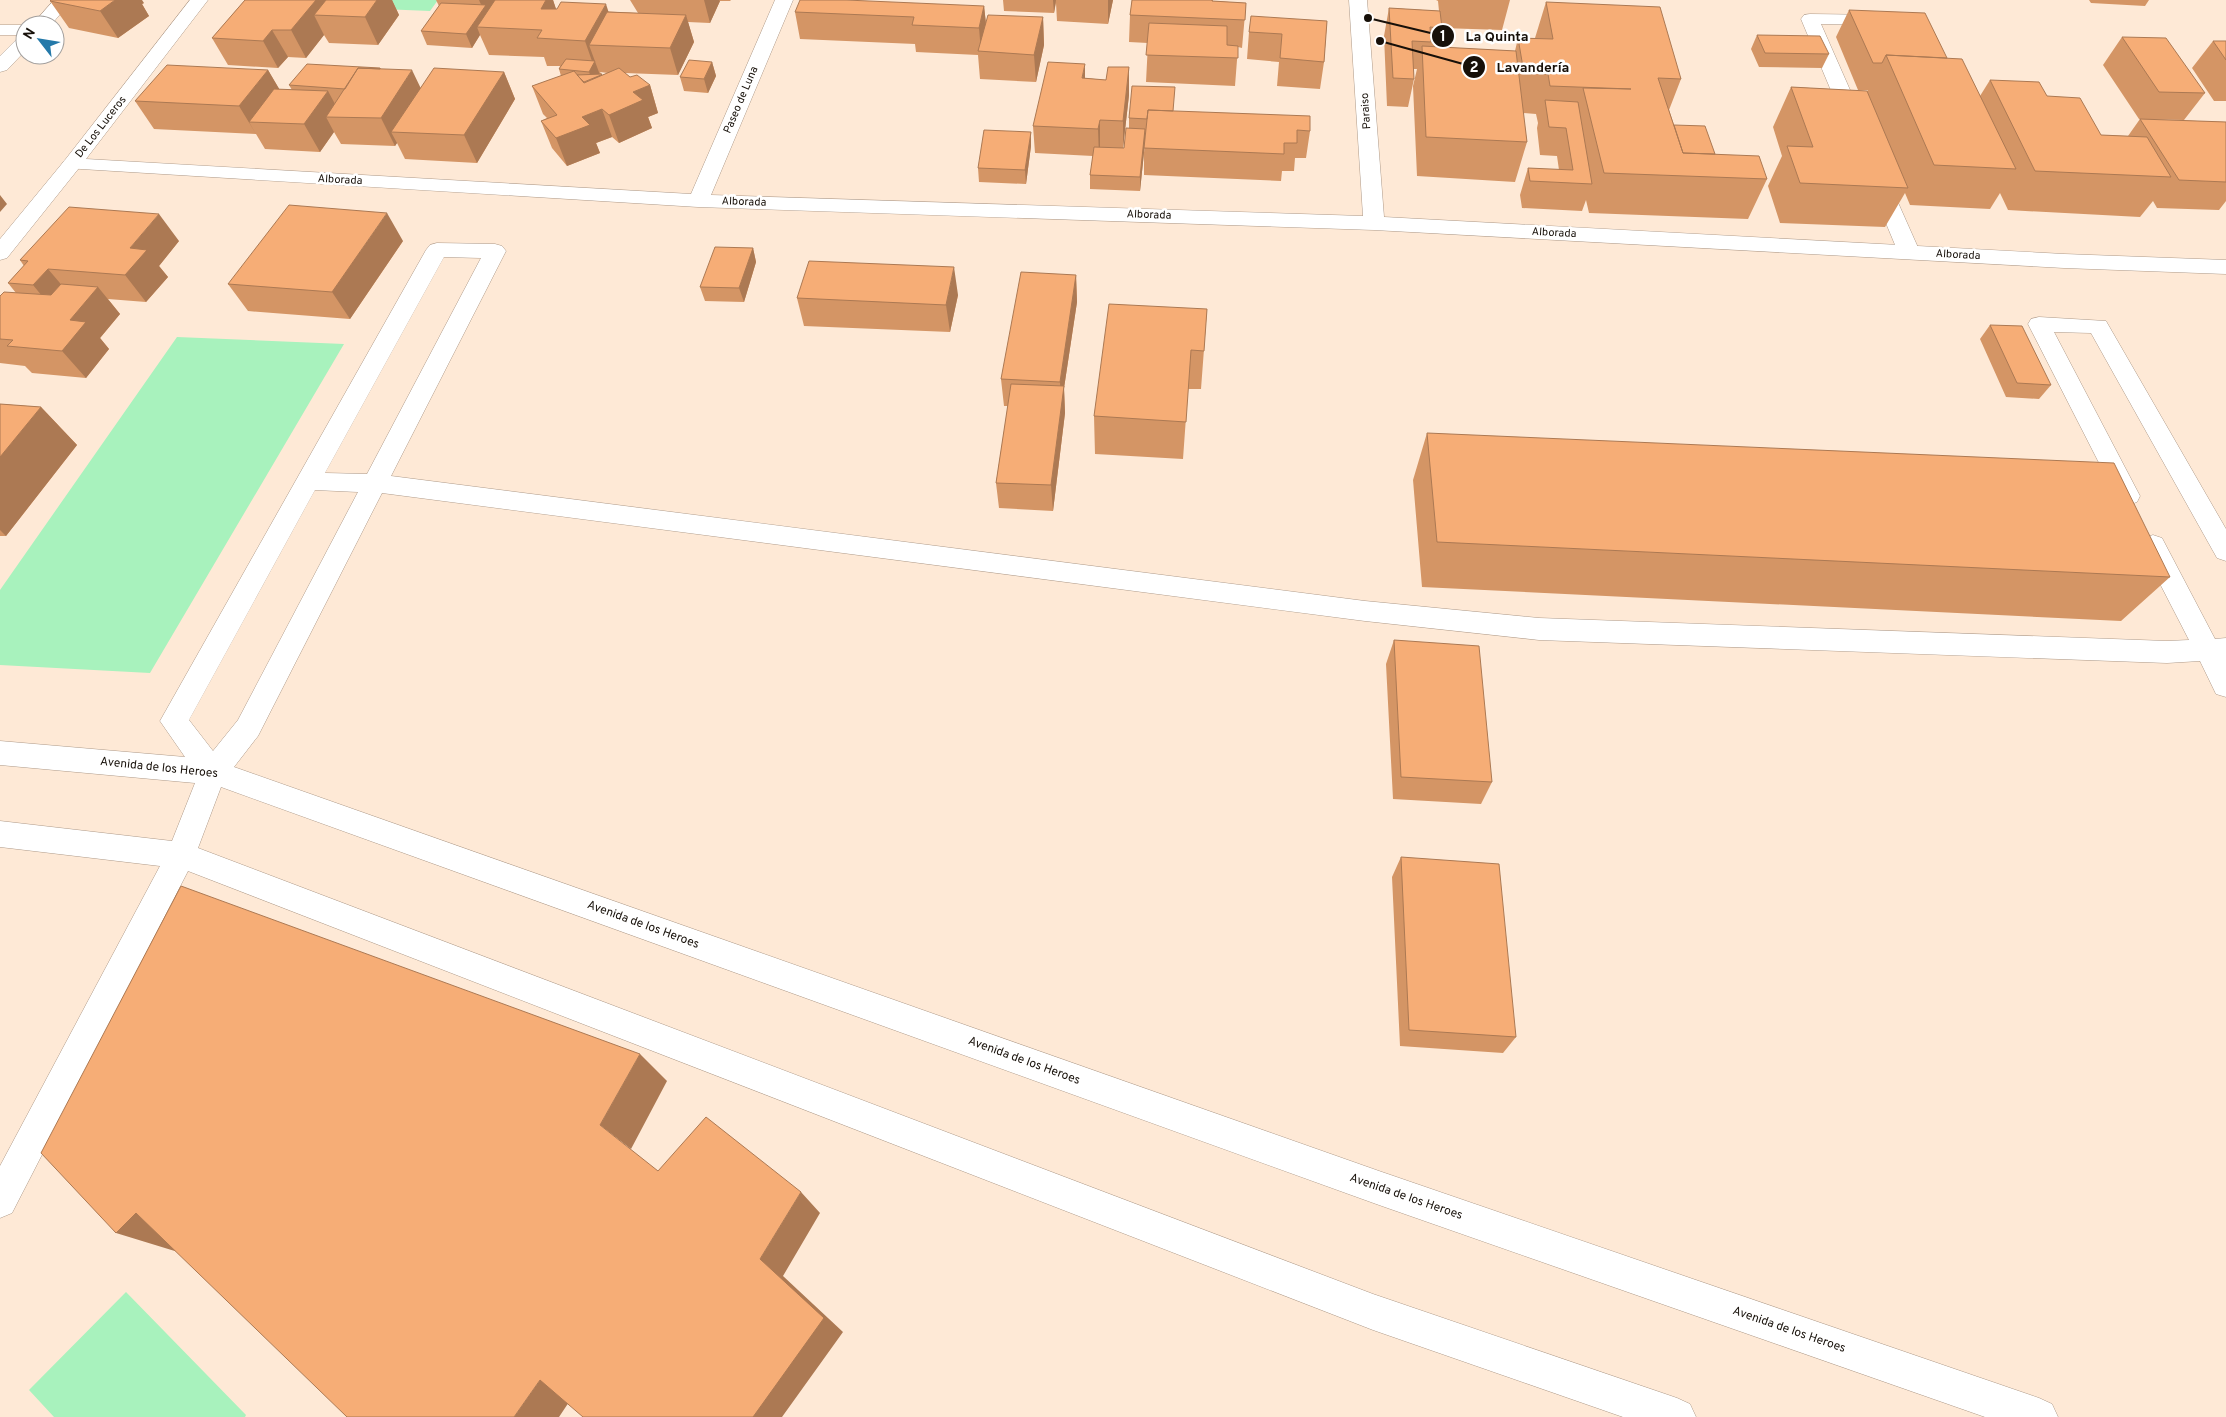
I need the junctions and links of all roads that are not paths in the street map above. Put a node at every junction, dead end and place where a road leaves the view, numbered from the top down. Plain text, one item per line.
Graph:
1 (62, 0) edge
2 (199, 0) edge
3 (784, 0) edge
4 (1358, 0) edge
5 (49, 15) edge
6 (1902, 20) edge
7 (0, 30) edge
8 (15, 30) edge
9 (15, 51) edge
10 (0, 66) edge
11 (1864, 144) edge
12 (1871, 162) edge
13 (72, 164) junction
14 (698, 201) junction
15 (1374, 223) junction
16 (1909, 252) junction
17 (0, 253) edge
18 (2226, 267) edge
19 (308, 481) junction
20 (374, 483) junction
21 (2226, 551) edge
22 (2216, 649) edge
23 (2226, 686) edge
24 (0, 753) edge
25 (214, 772) junction
26 (0, 834) edge
27 (181, 855) junction
28 (0, 1201) edge
29 (1677, 1417) edge
30 (2039, 1417) edge

1 - 5 street
2 - 13 street, De Los Luceros
3 - 14 street, Paseo de Luna
4 - 15 street, Paraiso
6 - 11 street
7 - 8 street
9 - 10 street
12 - 16 street
13 - 14 street, Alborada
13 - 17 street, De Los Luceros
14 - 15 street, Alborada
15 - 16 street, Alborada
16 - 18 street, Alborada
19 - 20 street
19 - 20 street
19 - 25 street
20 - 22 street
20 - 25 street
21 - 22 street
22 - 23 street
24 - 25 street, Avenida de los Heroes
25 - 27 street
25 - 30 street, Avenida de los Heroes
26 - 27 street
27 - 28 street
27 - 29 street

